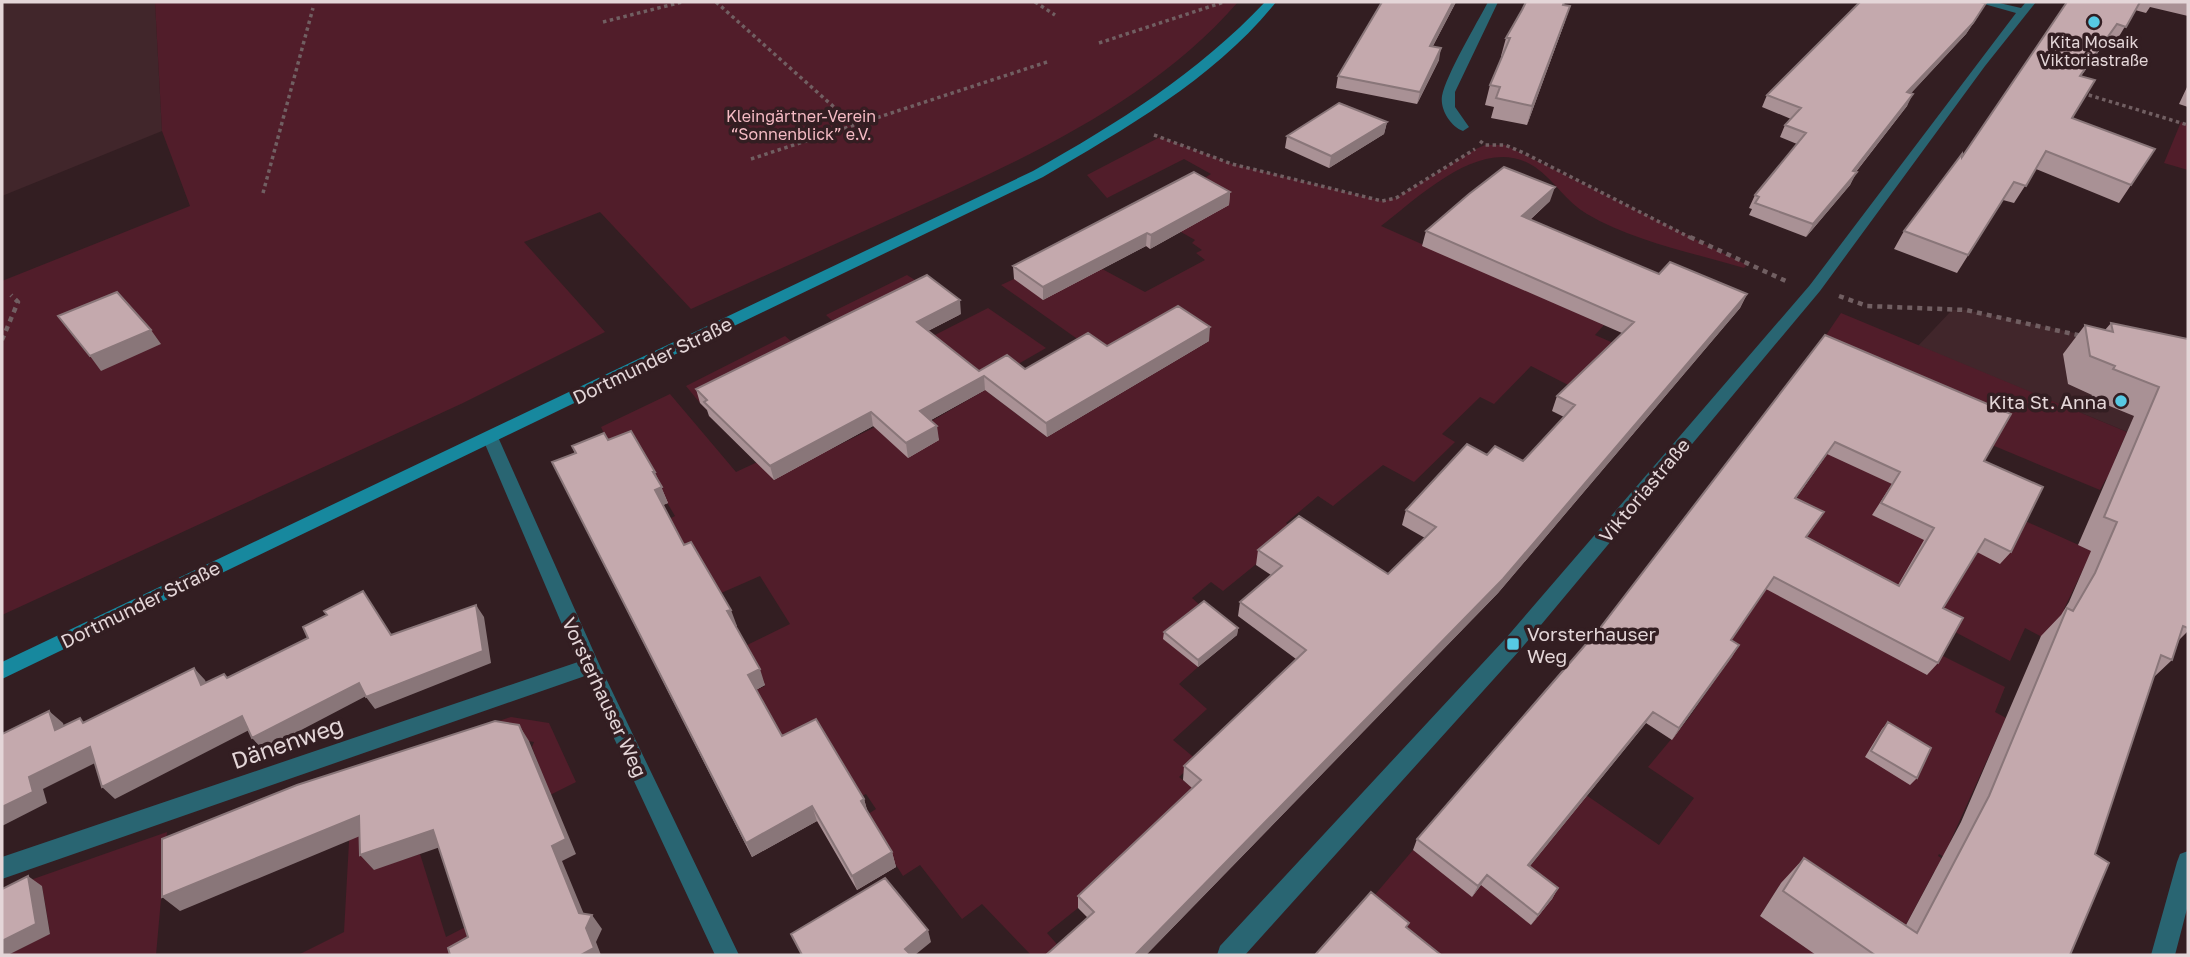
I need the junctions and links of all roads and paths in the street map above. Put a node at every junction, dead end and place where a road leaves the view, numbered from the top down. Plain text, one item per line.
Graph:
1 (682, 2) edge
2 (716, 2) edge
3 (1035, 2) edge
4 (1224, 2) edge
5 (1271, 2) edge
6 (1493, 2) edge
7 (1982, 2) edge
8 (2027, 7) edge
9 (313, 8) dead end
10 (1055, 15) dead end
11 (603, 22) dead end
12 (1099, 43) dead end
13 (1050, 61) dead end
14 (2077, 92) edge
15 (1129, 121) junction
16 (853, 124) junction
17 (2188, 125) edge
18 (1463, 127) joint
19 (1485, 145) junction
20 (751, 159) dead end
21 (263, 193) dead end
22 (1814, 290) junction
23 (11, 295) dead end
24 (2087, 337) edge
25 (2, 340) edge
26 (490, 437) junction
27 (590, 666) junction
28 (2, 671) edge
29 (2188, 862) edge
30 (2, 868) edge
31 (727, 955) edge
32 (1229, 955) edge
33 (2163, 955) edge

1 - 11 path
2 - 16 path
3 - 10 path
4 - 12 path
5 - 15 main road, Dortmunder Straße
6 - 18 street
7 - 8 street
8 - 22 street, Viktoriastraße
9 - 21 path
13 - 16 path
14 - 17 path
15 - 19 path
15 - 26 main road, Dortmunder Straße
16 - 20 path
18 - 19 path
19 - 22 path
22 - 24 path
22 - 32 street, Viktoriastraße
23 - 25 path
26 - 27 street, Vorsterhauser Weg
26 - 28 main road, Dortmunder Straße
27 - 30 street, Dänenweg
27 - 31 street, Vorsterhauser Weg
29 - 33 street

